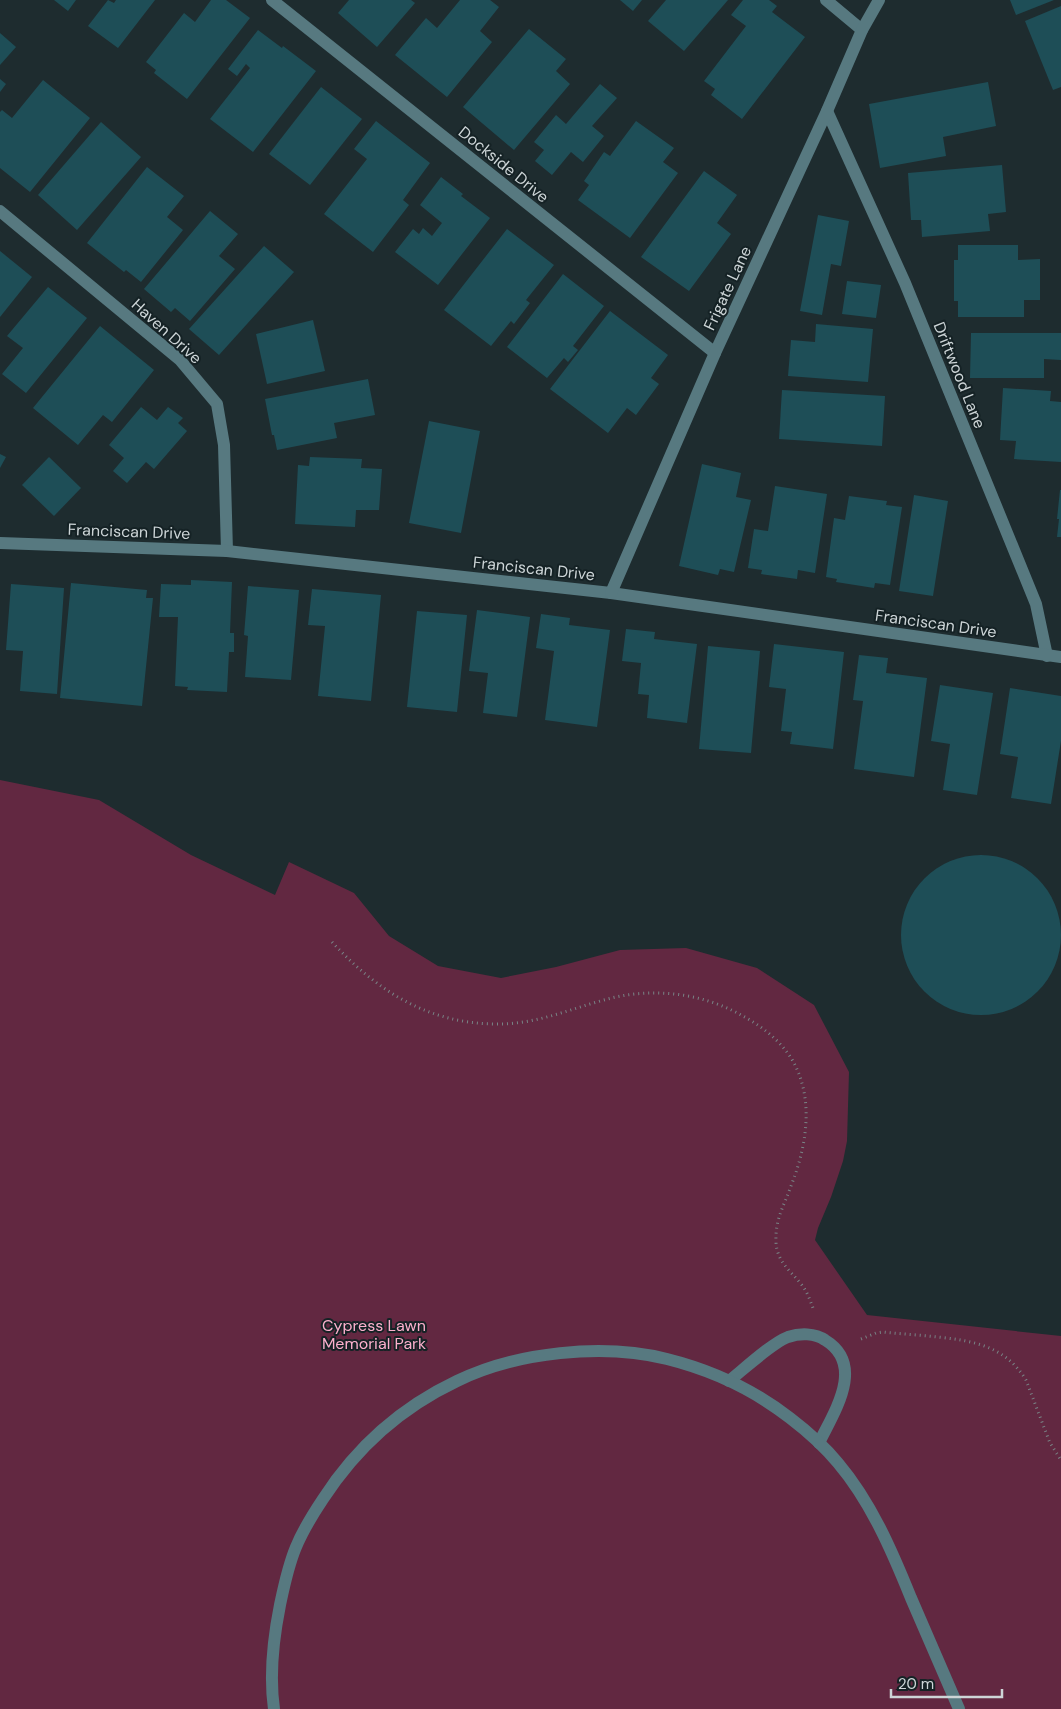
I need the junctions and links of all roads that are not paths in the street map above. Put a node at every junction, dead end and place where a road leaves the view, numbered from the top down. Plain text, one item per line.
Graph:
1 (272, 0) edge
2 (826, 0) edge
3 (879, 0) edge
4 (862, 30) junction
5 (827, 111) junction
6 (0, 211) edge
7 (715, 353) junction
8 (0, 543) edge
9 (227, 551) junction
10 (611, 593) junction
11 (1047, 656) junction
12 (1061, 657) edge
13 (729, 1381) junction
14 (819, 1442) junction
15 (274, 1709) edge
16 (959, 1709) edge

1 - 7 street, Dockside Drive
2 - 4 street
3 - 4 street, Frigate Lane
4 - 5 street, Frigate Lane
5 - 7 street, Frigate Lane
5 - 11 street, Driftwood Lane
6 - 9 street, Haven Drive
7 - 10 street, Frigate Lane
8 - 9 street, Franciscan Drive
9 - 10 street, Franciscan Drive
10 - 11 street, Franciscan Drive
11 - 12 street, Franciscan Drive
13 - 14 street
13 - 14 street
13 - 15 street
14 - 16 street

